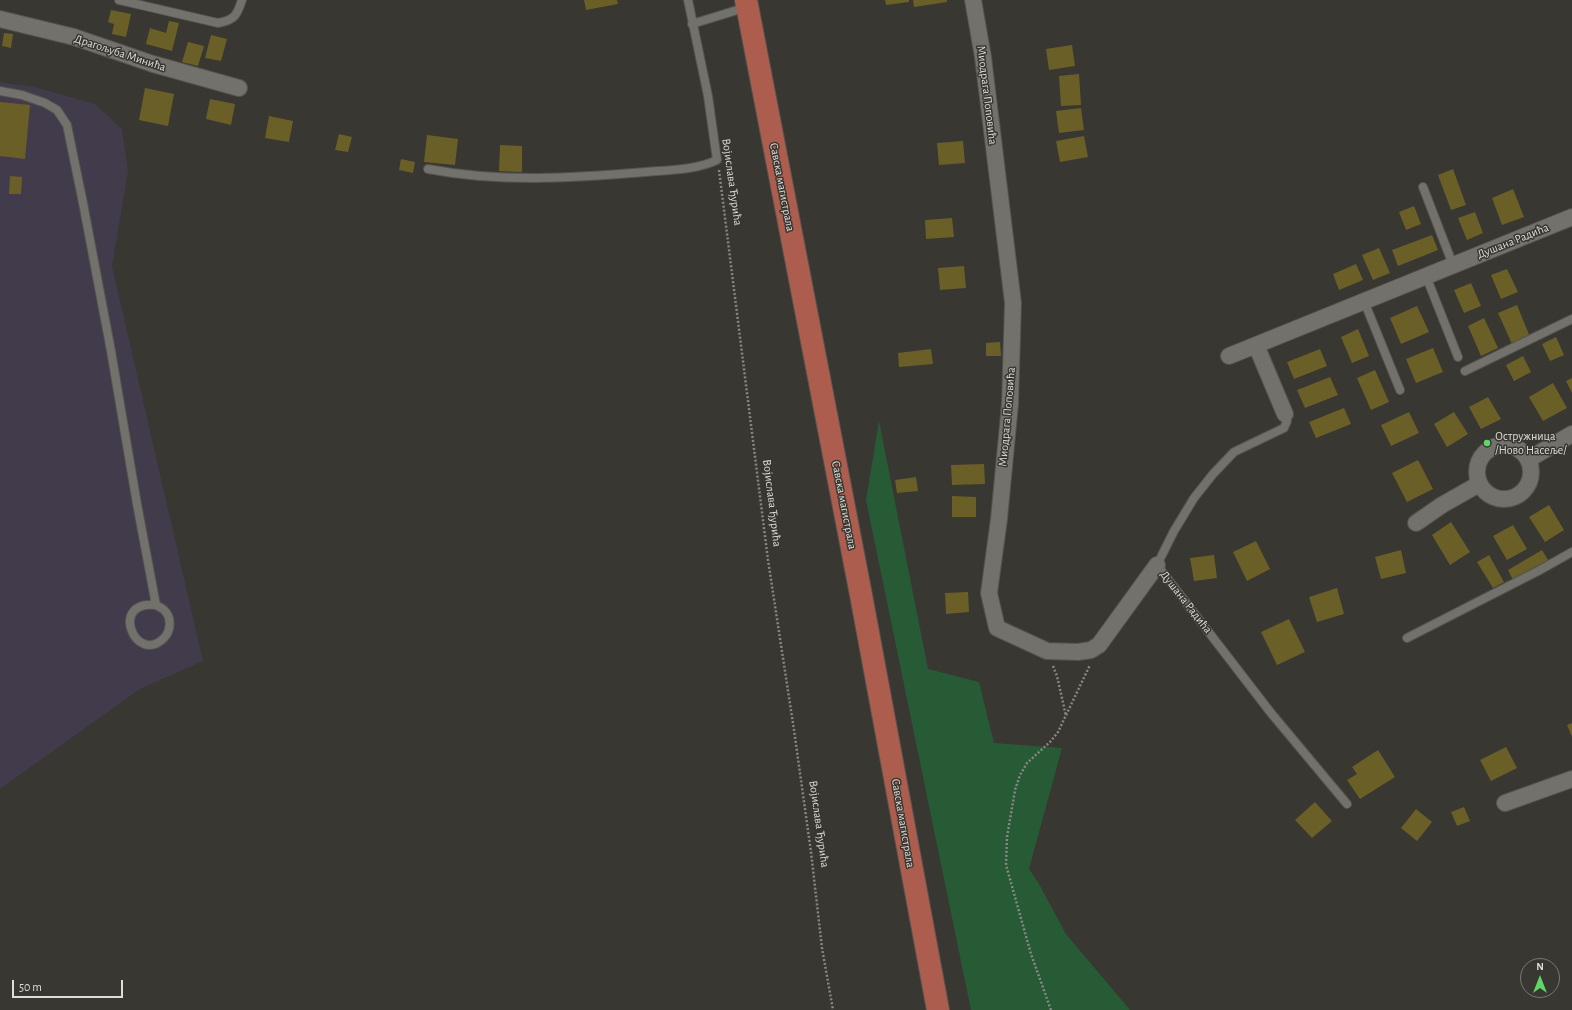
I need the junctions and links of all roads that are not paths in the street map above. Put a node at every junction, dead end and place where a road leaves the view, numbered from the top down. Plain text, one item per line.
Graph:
1 (119, 0) edge
2 (242, 0) edge
3 (688, 0) edge
4 (973, 0) edge
5 (747, 3) edge
6 (0, 20) edge
7 (692, 24) junction
8 (239, 88) dead end
9 (0, 91) edge
10 (428, 169) dead end
11 (1423, 187) dead end
12 (1572, 217) edge
13 (1453, 265) junction
14 (1426, 276) junction
15 (1364, 301) junction
16 (1572, 319) edge
17 (1256, 345) junction
18 (1229, 356) dead end
19 (1458, 357) dead end
20 (1465, 371) dead end
21 (1400, 390) dead end
22 (1285, 414) joint
23 (1572, 434) edge
24 (1529, 460) junction
25 (1479, 484) junction
26 (1416, 523) dead end
27 (1572, 552) edge
28 (1157, 566) junction
29 (156, 605) junction
30 (1407, 638) dead end
31 (1572, 779) edge
32 (1347, 804) dead end
33 (1505, 804) dead end
34 (938, 1010) edge

1 - 2 lane
3 - 7 lane, Војислава Ђурића
4 - 28 street, Миодрага Поповића
5 - 7 lane
5 - 34 main road, Савска магистрала
6 - 8 street, Драгољуба Минића
7 - 10 lane, Војислава Ђурића
9 - 29 lane
11 - 13 lane
12 - 13 street, Душана Радића
13 - 14 street, Душана Радића
14 - 15 street, Душана Радића
14 - 19 lane
15 - 17 street, Душана Радића
15 - 21 lane
16 - 20 lane
17 - 18 street, Душана Радића
17 - 22 street, Душана Радића
22 - 28 lane, Душана Радића
23 - 24 street
24 - 25 street
24 - 25 street
25 - 26 street
27 - 30 lane
28 - 32 lane, Душана Радића
29 - 29 lane
31 - 33 street

